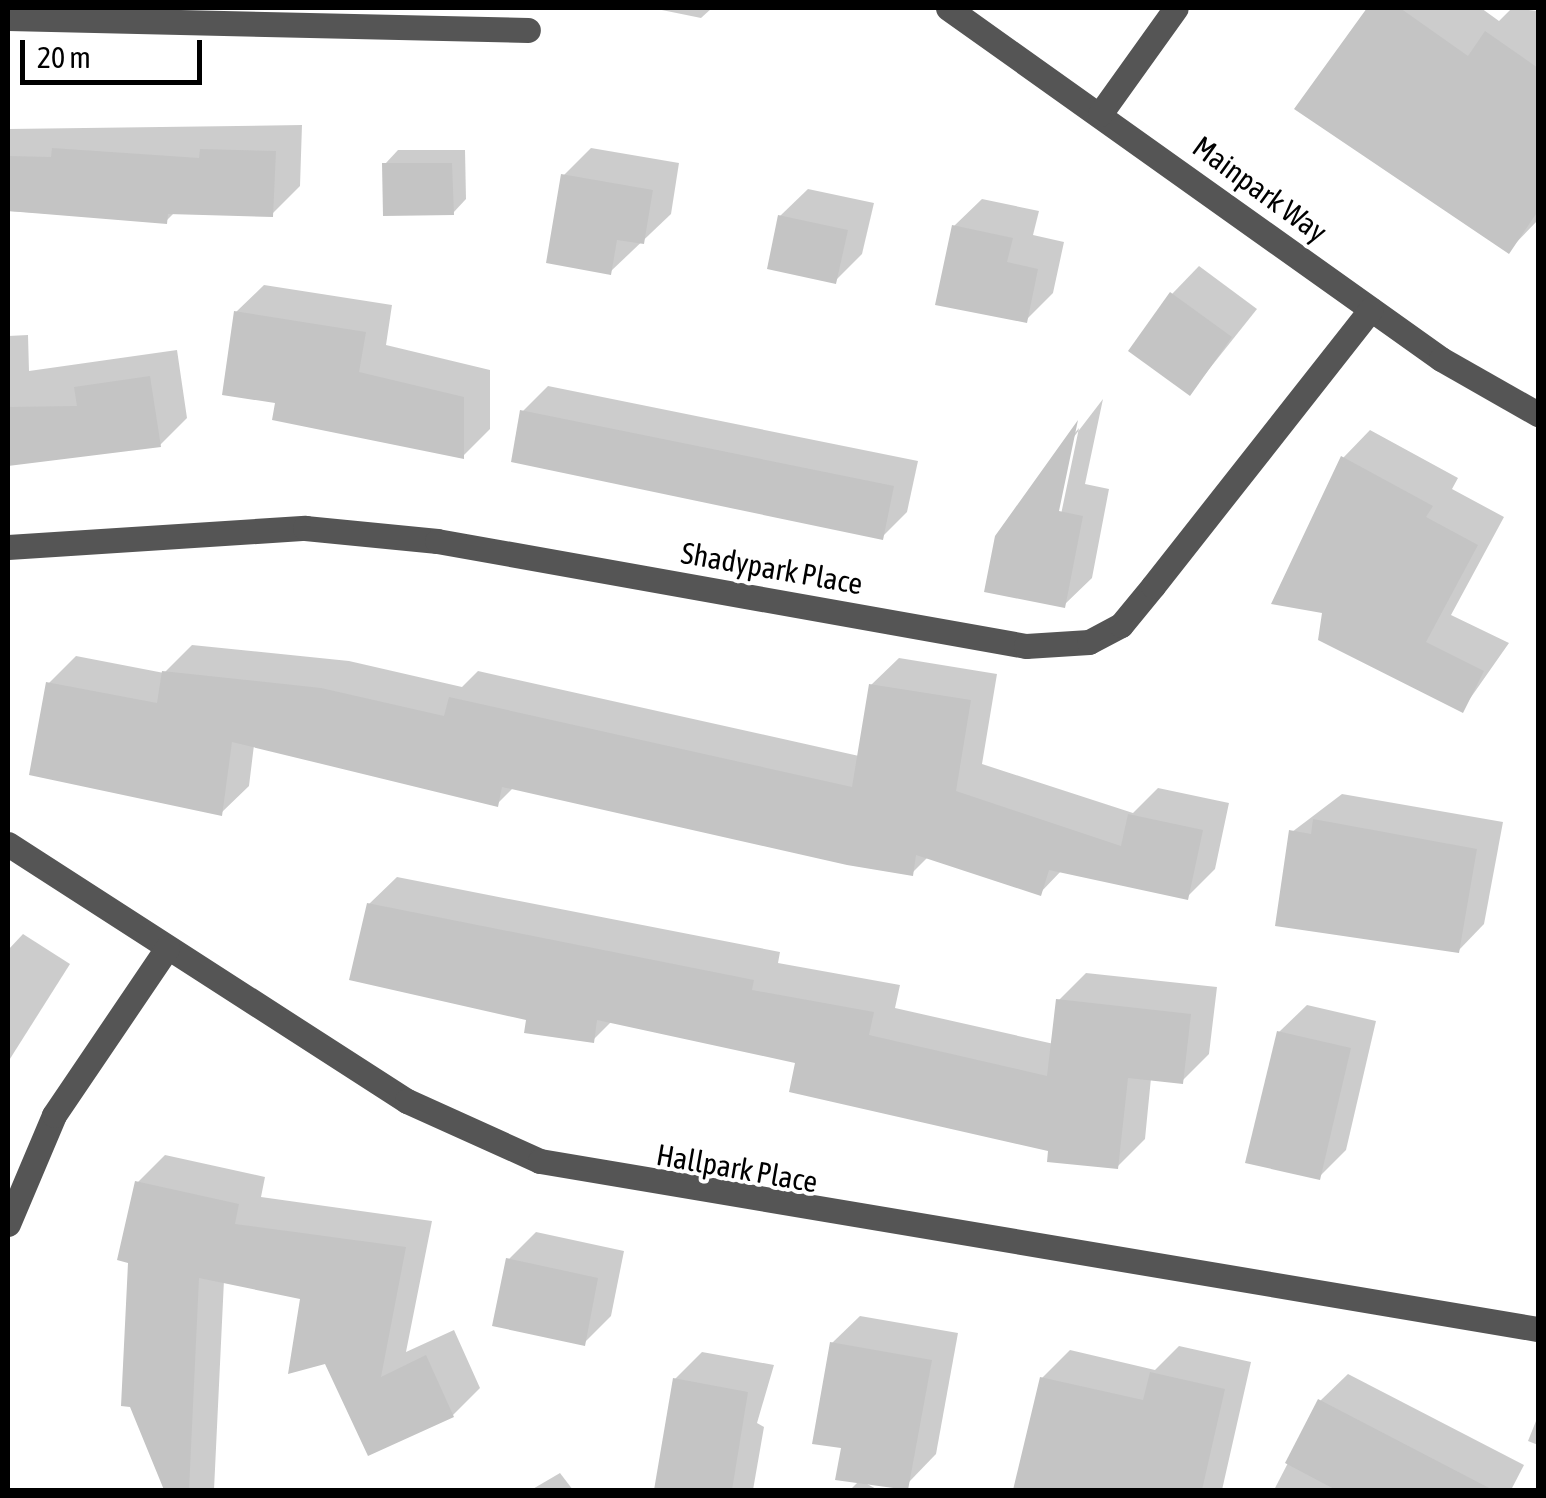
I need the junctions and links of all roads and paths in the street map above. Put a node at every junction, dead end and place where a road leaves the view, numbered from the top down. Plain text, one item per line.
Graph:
1 (948, 8) edge
2 (1176, 8) edge
3 (8, 18) edge
4 (528, 30) dead end
5 (1100, 114) junction
6 (1371, 309) junction
7 (1538, 414) edge
8 (8, 547) edge
9 (8, 844) edge
10 (167, 948) junction
11 (8, 1224) edge
12 (1538, 1329) edge

1 - 5 street, Mainpark Way
2 - 5 street
3 - 4 street
5 - 6 street, Mainpark Way
6 - 7 street, Mainpark Way
6 - 8 street, Shadypark Place
9 - 10 street, Hallpark Place
10 - 11 street
10 - 12 street, Hallpark Place

